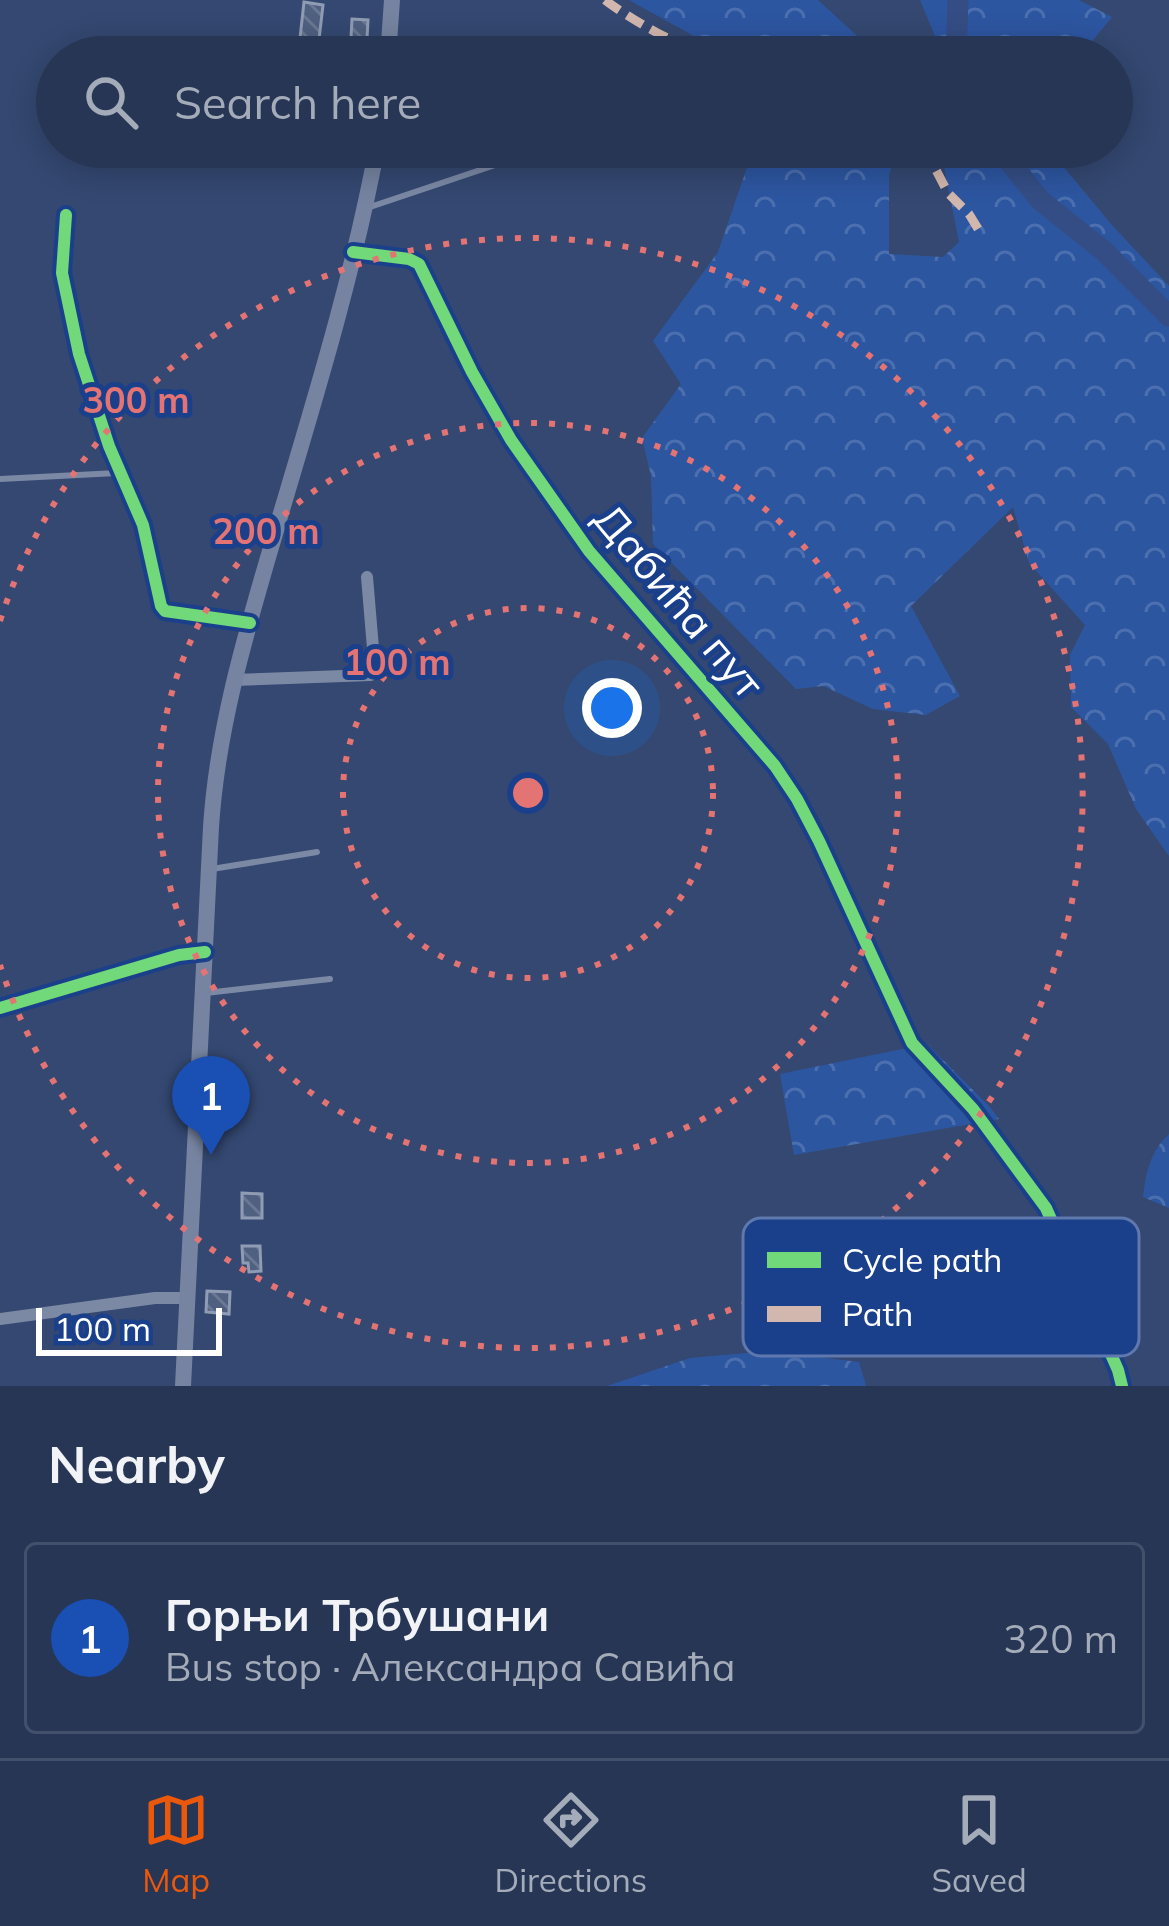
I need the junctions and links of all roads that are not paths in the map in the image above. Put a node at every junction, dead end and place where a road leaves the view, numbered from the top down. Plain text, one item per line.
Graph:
1 (392, 0) edge
2 (389, 36) edge
3 (373, 168) edge
4 (486, 168) edge
5 (364, 209) junction
6 (66, 215) dead end
7 (353, 252) junction
8 (121, 473) junction
9 (0, 479) edge
10 (367, 577) dead end
11 (250, 623) junction
12 (234, 680) junction
13 (316, 852) dead end
14 (209, 870) junction
15 (205, 952) junction
16 (330, 980) dead end
17 (202, 994) junction
18 (0, 1008) edge
19 (1050, 1218) edge
20 (187, 1298) junction
21 (0, 1318) edge
22 (1110, 1356) edge
23 (183, 1386) edge
24 (1123, 1386) edge

1 - 2 main road
3 - 5 main road
4 - 5 lane
5 - 7 main road
6 - 8 street
7 - 11 main road
7 - 19 street, Дабића пут
8 - 9 lane
8 - 11 street
10 - 12 street
11 - 12 main road
12 - 14 main road
13 - 14 lane
14 - 15 main road
15 - 17 main road
15 - 18 street
16 - 17 lane
17 - 20 main road
20 - 21 street
20 - 23 main road
22 - 24 street, Дабића пут

